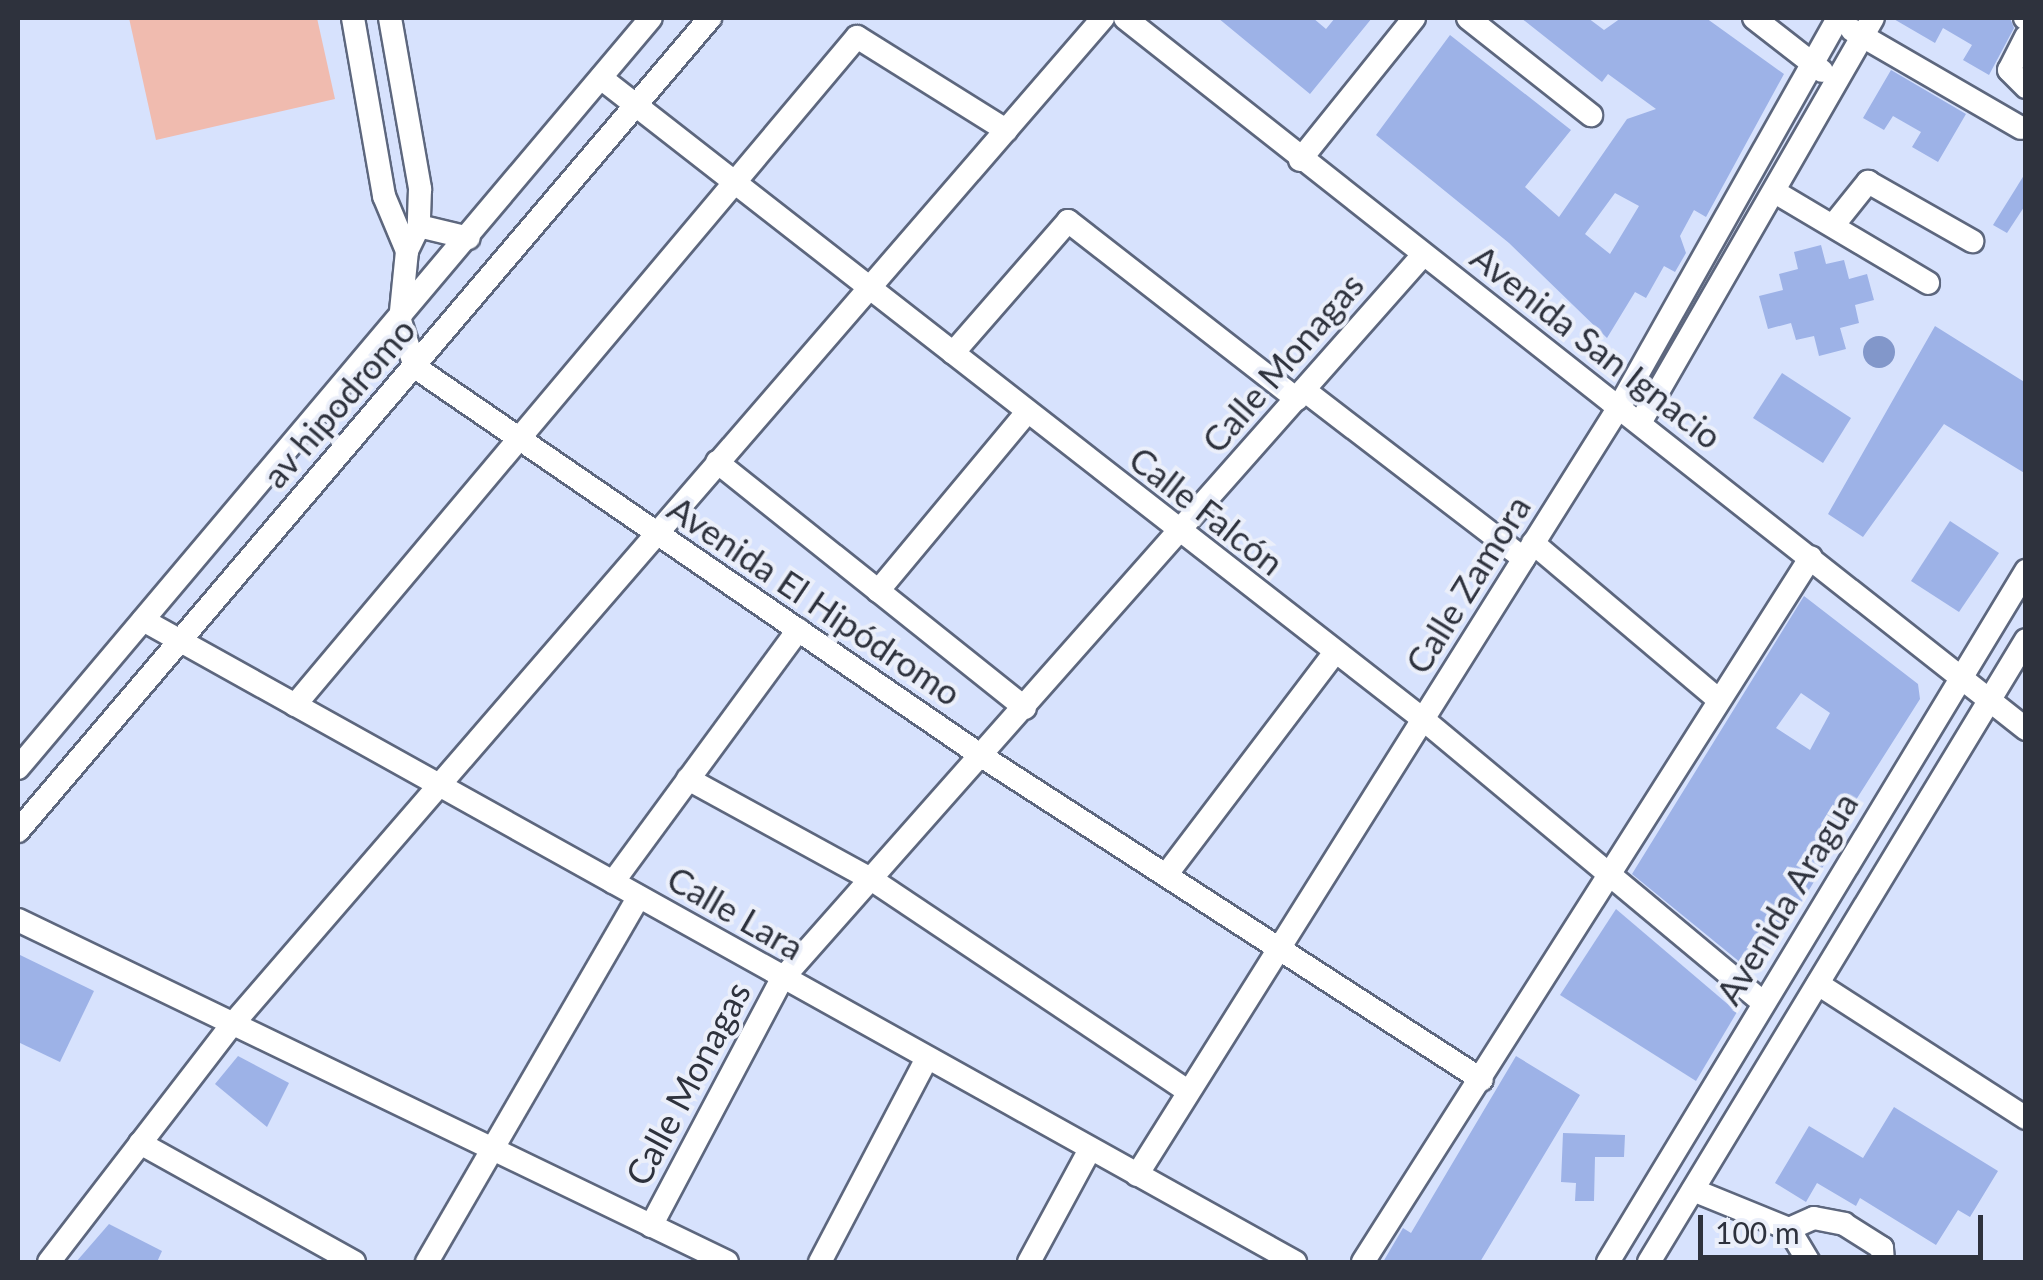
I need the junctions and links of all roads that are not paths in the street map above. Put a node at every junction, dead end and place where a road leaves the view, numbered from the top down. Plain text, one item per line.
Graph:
1 (356, 18) edge
2 (390, 18) edge
3 (651, 18) edge
4 (710, 18) edge
5 (1103, 18) edge
6 (1125, 18) edge
7 (1414, 18) edge
8 (1468, 18) edge
9 (1754, 18) edge
10 (1837, 19) edge
11 (1867, 27) edge
12 (2026, 37) edge
13 (1810, 63) junction
14 (601, 78) junction
15 (1837, 82) junction
16 (2026, 86) edge
17 (638, 107) junction
18 (1592, 115) dead end
19 (2022, 128) dead end
20 (1006, 130) junction
21 (1300, 160) junction
22 (732, 180) junction
23 (1776, 192) junction
24 (1835, 223) junction
25 (420, 226) junction
26 (469, 238) junction
27 (1972, 241) dead end
28 (407, 251) junction
29 (1423, 255) junction
30 (1928, 283) dead end
31 (872, 286) junction
32 (400, 321) junction
33 (953, 353) junction
34 (415, 367) junction
35 (1301, 395) junction
36 (1619, 406) junction
37 (1027, 412) junction
38 (1640, 423) junction
39 (513, 439) junction
40 (718, 462) junction
41 (656, 532) junction
42 (1178, 533) junction
43 (1529, 551) junction
44 (1811, 558) junction
45 (2026, 571) edge
46 (878, 591) junction
47 (144, 620) junction
48 (798, 630) junction
49 (2026, 640) edge
50 (179, 641) junction
51 (1335, 652) junction
52 (1959, 676) junction
53 (1987, 699) junction
54 (1719, 700) junction
55 (295, 705) junction
56 (1025, 708) junction
57 (1424, 720) junction
58 (2026, 730) edge
59 (982, 757) junction
60 (18, 768) edge
61 (688, 780) junction
62 (440, 785) junction
63 (18, 831) edge
64 (1609, 871) junction
65 (1166, 875) junction
66 (872, 879) junction
67 (613, 882) junction
68 (639, 897) junction
69 (18, 920) edge
70 (1280, 948) junction
71 (782, 979) junction
72 (1818, 984) junction
73 (1764, 1003) junction
74 (231, 1026) junction
75 (927, 1058) junction
76 (1482, 1080) junction
77 (1188, 1091) junction
78 (2025, 1117) edge
79 (140, 1143) junction
80 (1090, 1149) junction
81 (492, 1150) junction
82 (1137, 1175) junction
83 (1693, 1190) junction
84 (651, 1226) junction
85 (1789, 1230) junction
86 (49, 1262) edge
87 (354, 1262) edge
88 (427, 1262) edge
89 (727, 1262) edge
90 (820, 1262) edge
91 (1030, 1262) edge
92 (1294, 1262) edge
93 (1363, 1262) edge
94 (1608, 1262) edge
95 (1649, 1262) edge
96 (1809, 1262) edge
97 (1883, 1262) edge

1 - 28 street
2 - 25 street
3 - 14 street, av hipodromo
4 - 17 street, av hipodromo
5 - 20 street
6 - 21 street, Avenida San Ignacio
7 - 21 street
8 - 18 street
9 - 13 street
10 - 11 street
10 - 13 street, Calle Zamora
11 - 15 street
11 - 19 street
12 - 16 street
13 - 15 street
13 - 36 street, Calle Zamora
14 - 17 street, Calle Falcón
14 - 26 street, av hipodromo
15 - 23 street
17 - 22 street, Calle Falcón
17 - 34 street, av hipodromo
20 - 22 street
20 - 31 street
21 - 29 street, Avenida San Ignacio
22 - 31 street, Calle Falcón
22 - 39 street
23 - 24 street
23 - 38 street
24 - 27 street
24 - 30 street
25 - 26 street
25 - 28 street
26 - 32 street, av hipodromo
28 - 32 street
29 - 35 street, Calle Monagas
29 - 36 street, Avenida San Ignacio
31 - 33 street, Calle Falcón
31 - 40 street
32 - 34 street
32 - 47 street, av hipodromo
33 - 35 street
33 - 37 street, Calle Falcón
34 - 39 street, Avenida El Hipódromo
34 - 50 street, av hipodromo
35 - 42 street, Calle Monagas
35 - 43 street
36 - 38 street, Avenida San Ignacio
36 - 43 street, Calle Zamora
37 - 42 street, Calle Falcón
37 - 46 street
38 - 44 street, Avenida San Ignacio
39 - 41 street, Avenida El Hipódromo
39 - 55 street
40 - 41 street
40 - 46 street
41 - 48 street, Avenida El Hipódromo
41 - 62 street
42 - 51 street, Calle Falcón
42 - 56 street, Calle Monagas
43 - 54 street
43 - 57 street, Calle Zamora
44 - 52 street, Avenida San Ignacio
44 - 54 street
45 - 52 street, Avenida Aragua
46 - 56 street
47 - 50 street, Calle Lara
47 - 60 street, av hipodromo
48 - 59 street, Avenida El Hipódromo
48 - 61 street
49 - 53 street, Avenida Aragua
50 - 55 street, Calle Lara
50 - 63 street, av hipodromo
51 - 57 street, Calle Falcón
51 - 65 street
52 - 53 street, Avenida San Ignacio
52 - 73 street, Avenida Aragua
53 - 58 street, Avenida San Ignacio
53 - 72 street, Avenida Aragua
54 - 64 street
55 - 62 street, Calle Lara
56 - 59 street, Calle Monagas
57 - 64 street, Calle Falcón
57 - 70 street, Calle Zamora
59 - 65 street, Avenida El Hipódromo
59 - 66 street, Calle Monagas
61 - 66 street
61 - 67 street
62 - 67 street, Calle Lara
62 - 74 street
64 - 73 street, Calle Falcón
64 - 76 street
65 - 70 street, Avenida El Hipódromo
66 - 71 street, Calle Monagas
66 - 77 street
67 - 68 street, Calle Lara
68 - 71 street, Calle Lara
68 - 81 street
69 - 74 street
70 - 76 street, Avenida El Hipódromo
70 - 77 street, Calle Zamora
71 - 75 street, Calle Lara
71 - 84 street, Calle Monagas
72 - 78 street
72 - 83 street, Avenida Aragua
73 - 94 street, Avenida Aragua
74 - 79 street
74 - 81 street
75 - 80 street, Calle Lara
75 - 90 street
76 - 93 street
77 - 82 street, Calle Zamora
79 - 86 street
79 - 87 street
80 - 82 street, Calle Lara
80 - 91 street
81 - 84 street
81 - 88 street
82 - 92 street, Calle Lara
83 - 85 street
83 - 95 street, Avenida Aragua
84 - 89 street
85 - 96 street
85 - 97 street

